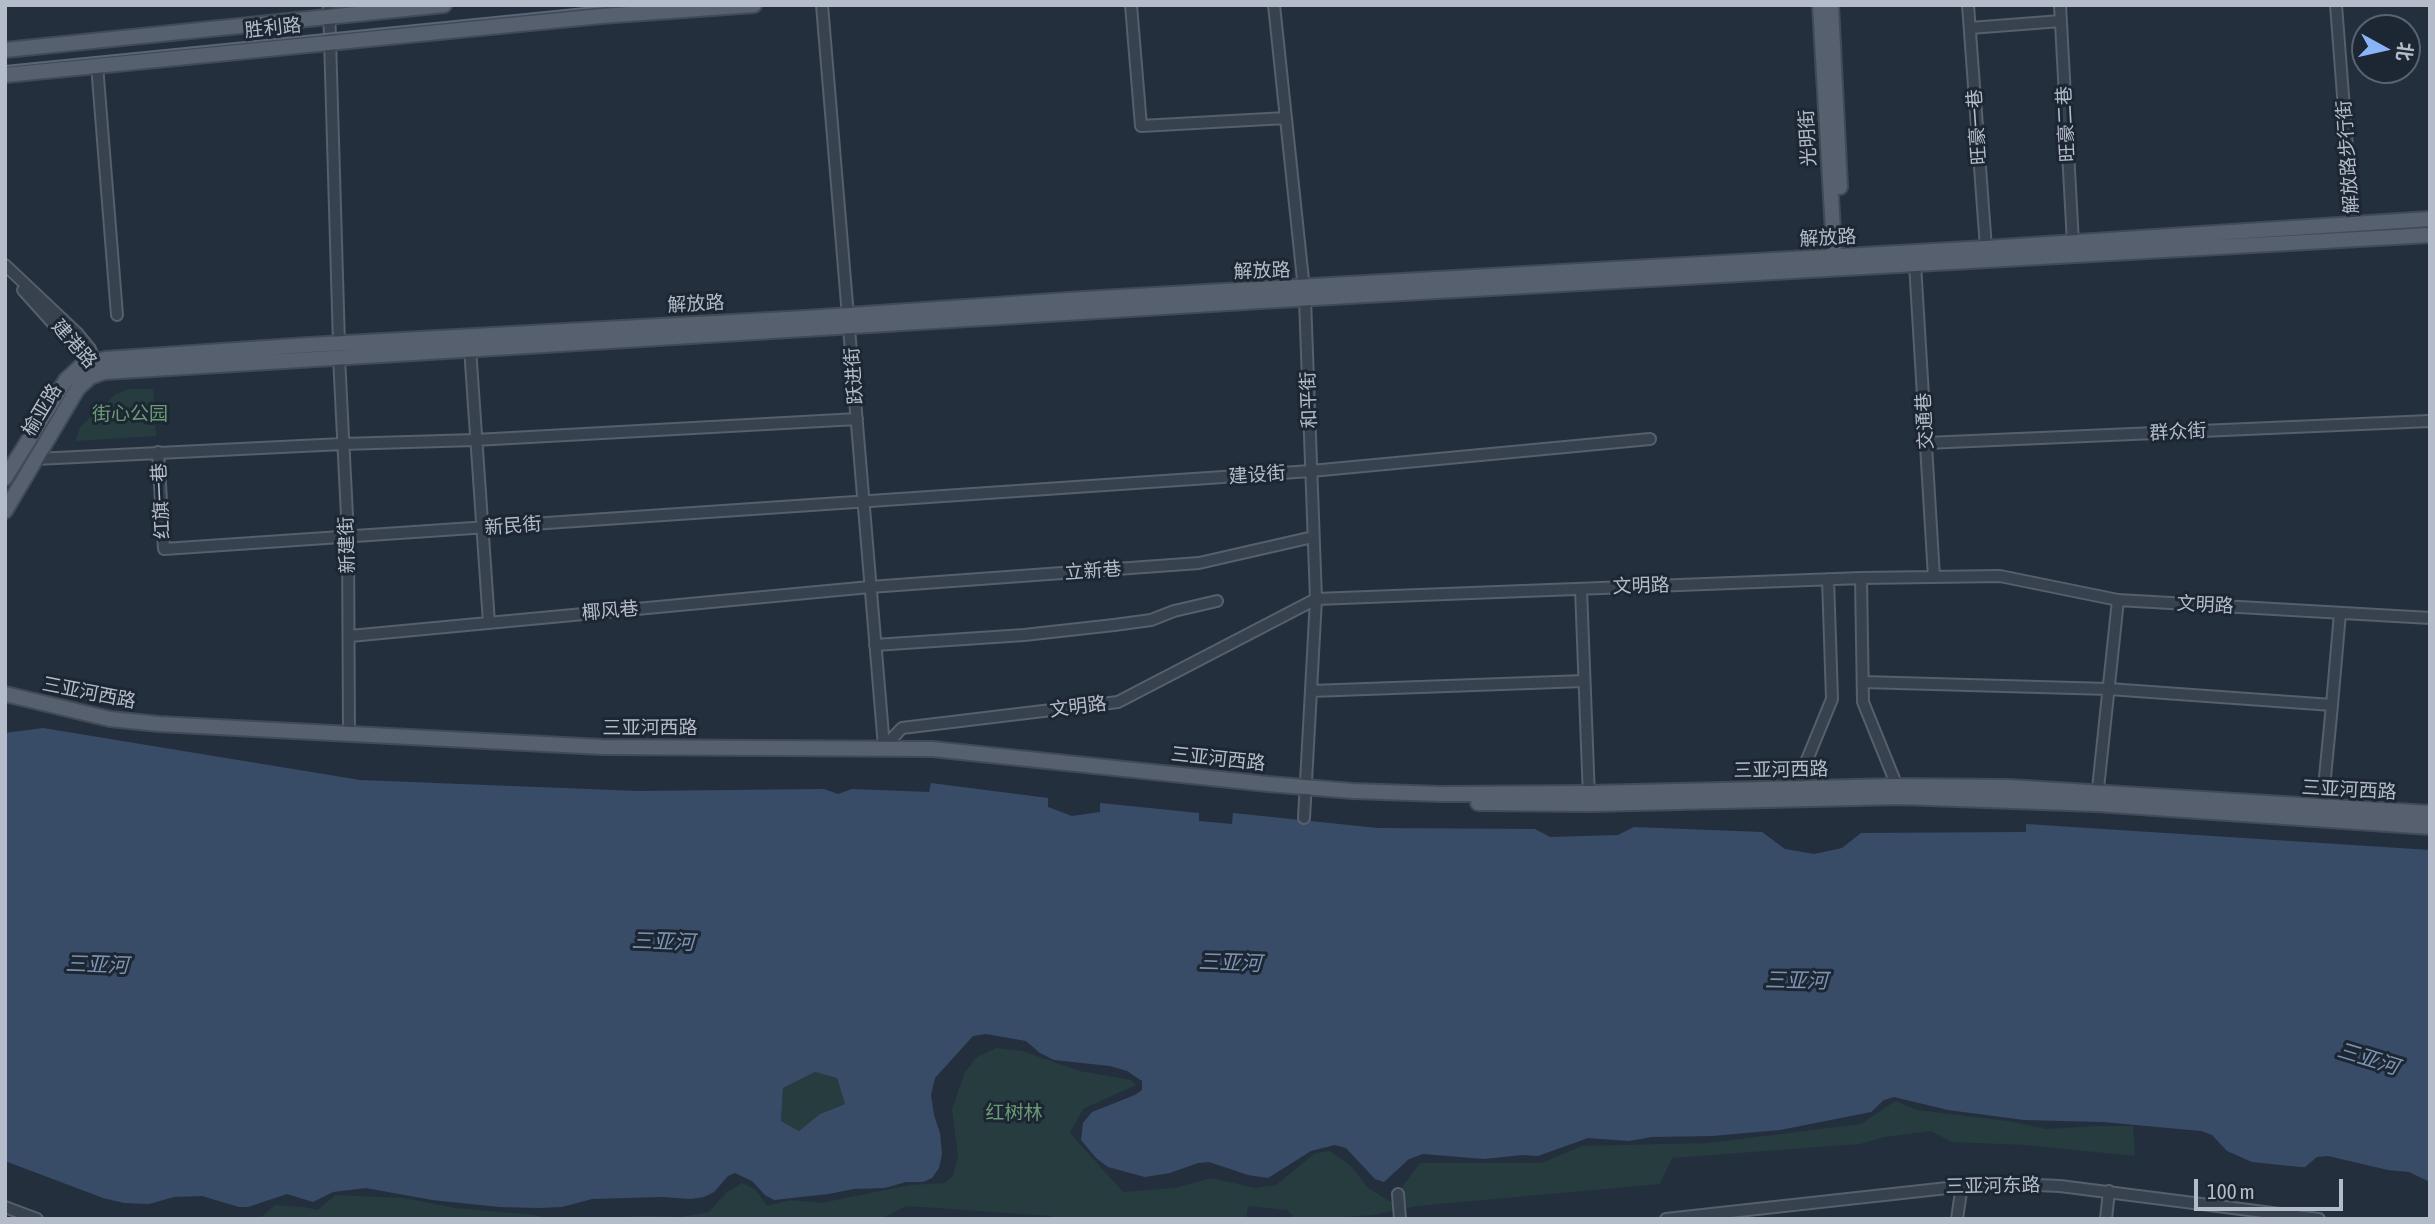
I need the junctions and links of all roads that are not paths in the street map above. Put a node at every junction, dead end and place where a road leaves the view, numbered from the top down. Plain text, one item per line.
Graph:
1 (444, 5) edge
2 (754, 5) edge
3 (822, 5) edge
4 (1131, 5) edge
5 (1274, 5) edge
6 (1820, 5) edge
7 (1831, 5) edge
8 (1968, 5) edge
9 (2060, 5) edge
10 (2336, 5) edge
11 (329, 11) edge
12 (2061, 20) junction
13 (1970, 27) junction
14 (330, 42) junction
15 (5, 50) edge
16 (97, 65) junction
17 (5, 75) edge
18 (1286, 118) junction
19 (2430, 219) edge
20 (2353, 225) junction
21 (2430, 235) edge
22 (2073, 243) junction
23 (1986, 248) junction
24 (1840, 262) junction
25 (1915, 264) junction
26 (5, 265) edge
27 (5, 275) edge
28 (1305, 294) junction
29 (117, 315) dead end
30 (849, 321) junction
31 (470, 348) junction
32 (339, 350) junction
33 (94, 366) junction
34 (857, 419) junction
35 (2430, 421) edge
36 (1650, 439) dead end
37 (475, 440) junction
38 (342, 443) junction
39 (1926, 443) junction
40 (158, 452) junction
41 (36, 459) junction
42 (1311, 471) junction
43 (5, 478) edge
44 (863, 503) junction
45 (5, 511) edge
46 (481, 528) junction
47 (348, 537) junction
48 (1313, 537) junction
49 (164, 549) joint
50 (1934, 577) junction
51 (1861, 578) junction
52 (1828, 579) junction
53 (870, 587) junction
54 (1581, 589) junction
55 (1316, 599) junction
56 (2118, 600) junction
57 (1217, 601) dead end
58 (2340, 613) junction
59 (2430, 618) edge
60 (489, 623) junction
61 (350, 636) junction
62 (875, 645) junction
63 (1584, 681) junction
64 (1863, 682) junction
65 (2109, 689) junction
66 (1311, 691) junction
67 (5, 694) edge
68 (5, 703) edge
69 (2332, 705) junction
70 (349, 734) junction
71 (884, 747) junction
72 (1305, 791) junction
73 (1899, 792) junction
74 (1793, 794) junction
75 (2097, 798) junction
76 (1589, 799) junction
77 (2322, 808) junction
78 (2430, 813) edge
79 (1304, 818) dead end
80 (2430, 827) edge
81 (1962, 1185) junction
82 (2109, 1191) junction
83 (1398, 1194) dead end
84 (5, 1207) edge
85 (34, 1218) edge
86 (2312, 1218) edge
87 (1400, 1219) edge
88 (1666, 1219) edge
89 (1957, 1219) edge
90 (2106, 1219) edge

1 - 11 main road, 胜利路
2 - 14 main road, 胜利路
3 - 30 street, 跃进街
4 - 18 street
5 - 18 street, 和平街
6 - 24 main road, 光明街
7 - 24 main road, 光明街
8 - 13 street, 旺豪一巷
9 - 12 street, 旺豪二巷
10 - 20 street, 解放路步行街
11 - 14 street, 新建街
11 - 15 main road, 胜利路
12 - 13 street
12 - 22 street, 旺豪二巷
13 - 23 street, 旺豪一巷
14 - 16 main road, 胜利路
14 - 32 street, 新建街
16 - 17 main road, 胜利路
16 - 29 street
18 - 28 street, 和平街
19 - 20 main road, 解放路
20 - 22 main road, 解放路
21 - 25 main road, 解放路
22 - 23 main road, 解放路
23 - 24 main road, 解放路
24 - 25 main road, 解放路
24 - 28 main road, 解放路
25 - 39 street, 交通巷
26 - 33 street, 建港路
27 - 33 street, 建港路
28 - 30 main road, 解放路
28 - 42 street, 和平街
30 - 31 main road, 解放路
30 - 32 main road, 解放路
30 - 34 street, 跃进街
31 - 32 main road, 解放路
31 - 37 street
32 - 33 main road, 解放路
32 - 38 street, 新建街
33 - 41 main road, 榆亚路
33 - 43 main road, 榆亚路
34 - 37 street
34 - 44 street, 跃进街
35 - 39 street, 群众街
36 - 42 street, 建设街
37 - 38 street
37 - 46 street
38 - 40 street
38 - 47 street, 新建街
39 - 50 street, 交通巷
40 - 41 street
40 - 49 street, 红旗一巷
41 - 45 main road, 榆亚路
42 - 44 street, 建设街
42 - 48 street, 和平街
44 - 46 street, 新民街
44 - 53 street, 跃进街
46 - 47 street, 新民街
46 - 60 street
47 - 49 street, 新民街
47 - 61 street, 新建街
48 - 53 street, 立新巷
48 - 55 street, 和平街
50 - 51 street, 文明路
50 - 56 street, 文明路
51 - 52 street, 文明路
51 - 64 street
52 - 54 street, 文明路
52 - 74 street
53 - 60 street, 椰风巷
53 - 62 street, 跃进街
54 - 55 street, 文明路
54 - 63 street
55 - 66 street, 和平街
55 - 71 street, 文明路
56 - 58 street, 文明路
56 - 65 street
57 - 62 street
58 - 59 street, 文明路
58 - 69 street
60 - 61 street, 椰风巷
61 - 70 street, 新建街
62 - 71 street, 跃进街
63 - 66 street
63 - 76 street
64 - 65 street
64 - 73 street
65 - 69 street
65 - 75 street
66 - 72 street, 和平街
67 - 70 main road, 三亚河西路
68 - 72 main road, 三亚河西路
69 - 77 street
70 - 71 main road, 三亚河西路
71 - 72 main road, 三亚河西路
72 - 76 main road, 三亚河西路
72 - 79 street, 和平街
73 - 74 main road, 三亚河西路
73 - 75 main road, 三亚河西路
74 - 76 main road, 三亚河西路
75 - 77 main road, 三亚河西路
75 - 80 main road, 三亚河西路
77 - 78 main road, 三亚河西路
81 - 82 street, 三亚河东路
81 - 88 street, 三亚河东路
81 - 89 street
82 - 86 street, 三亚河东路
82 - 90 street
83 - 87 street
84 - 85 street

